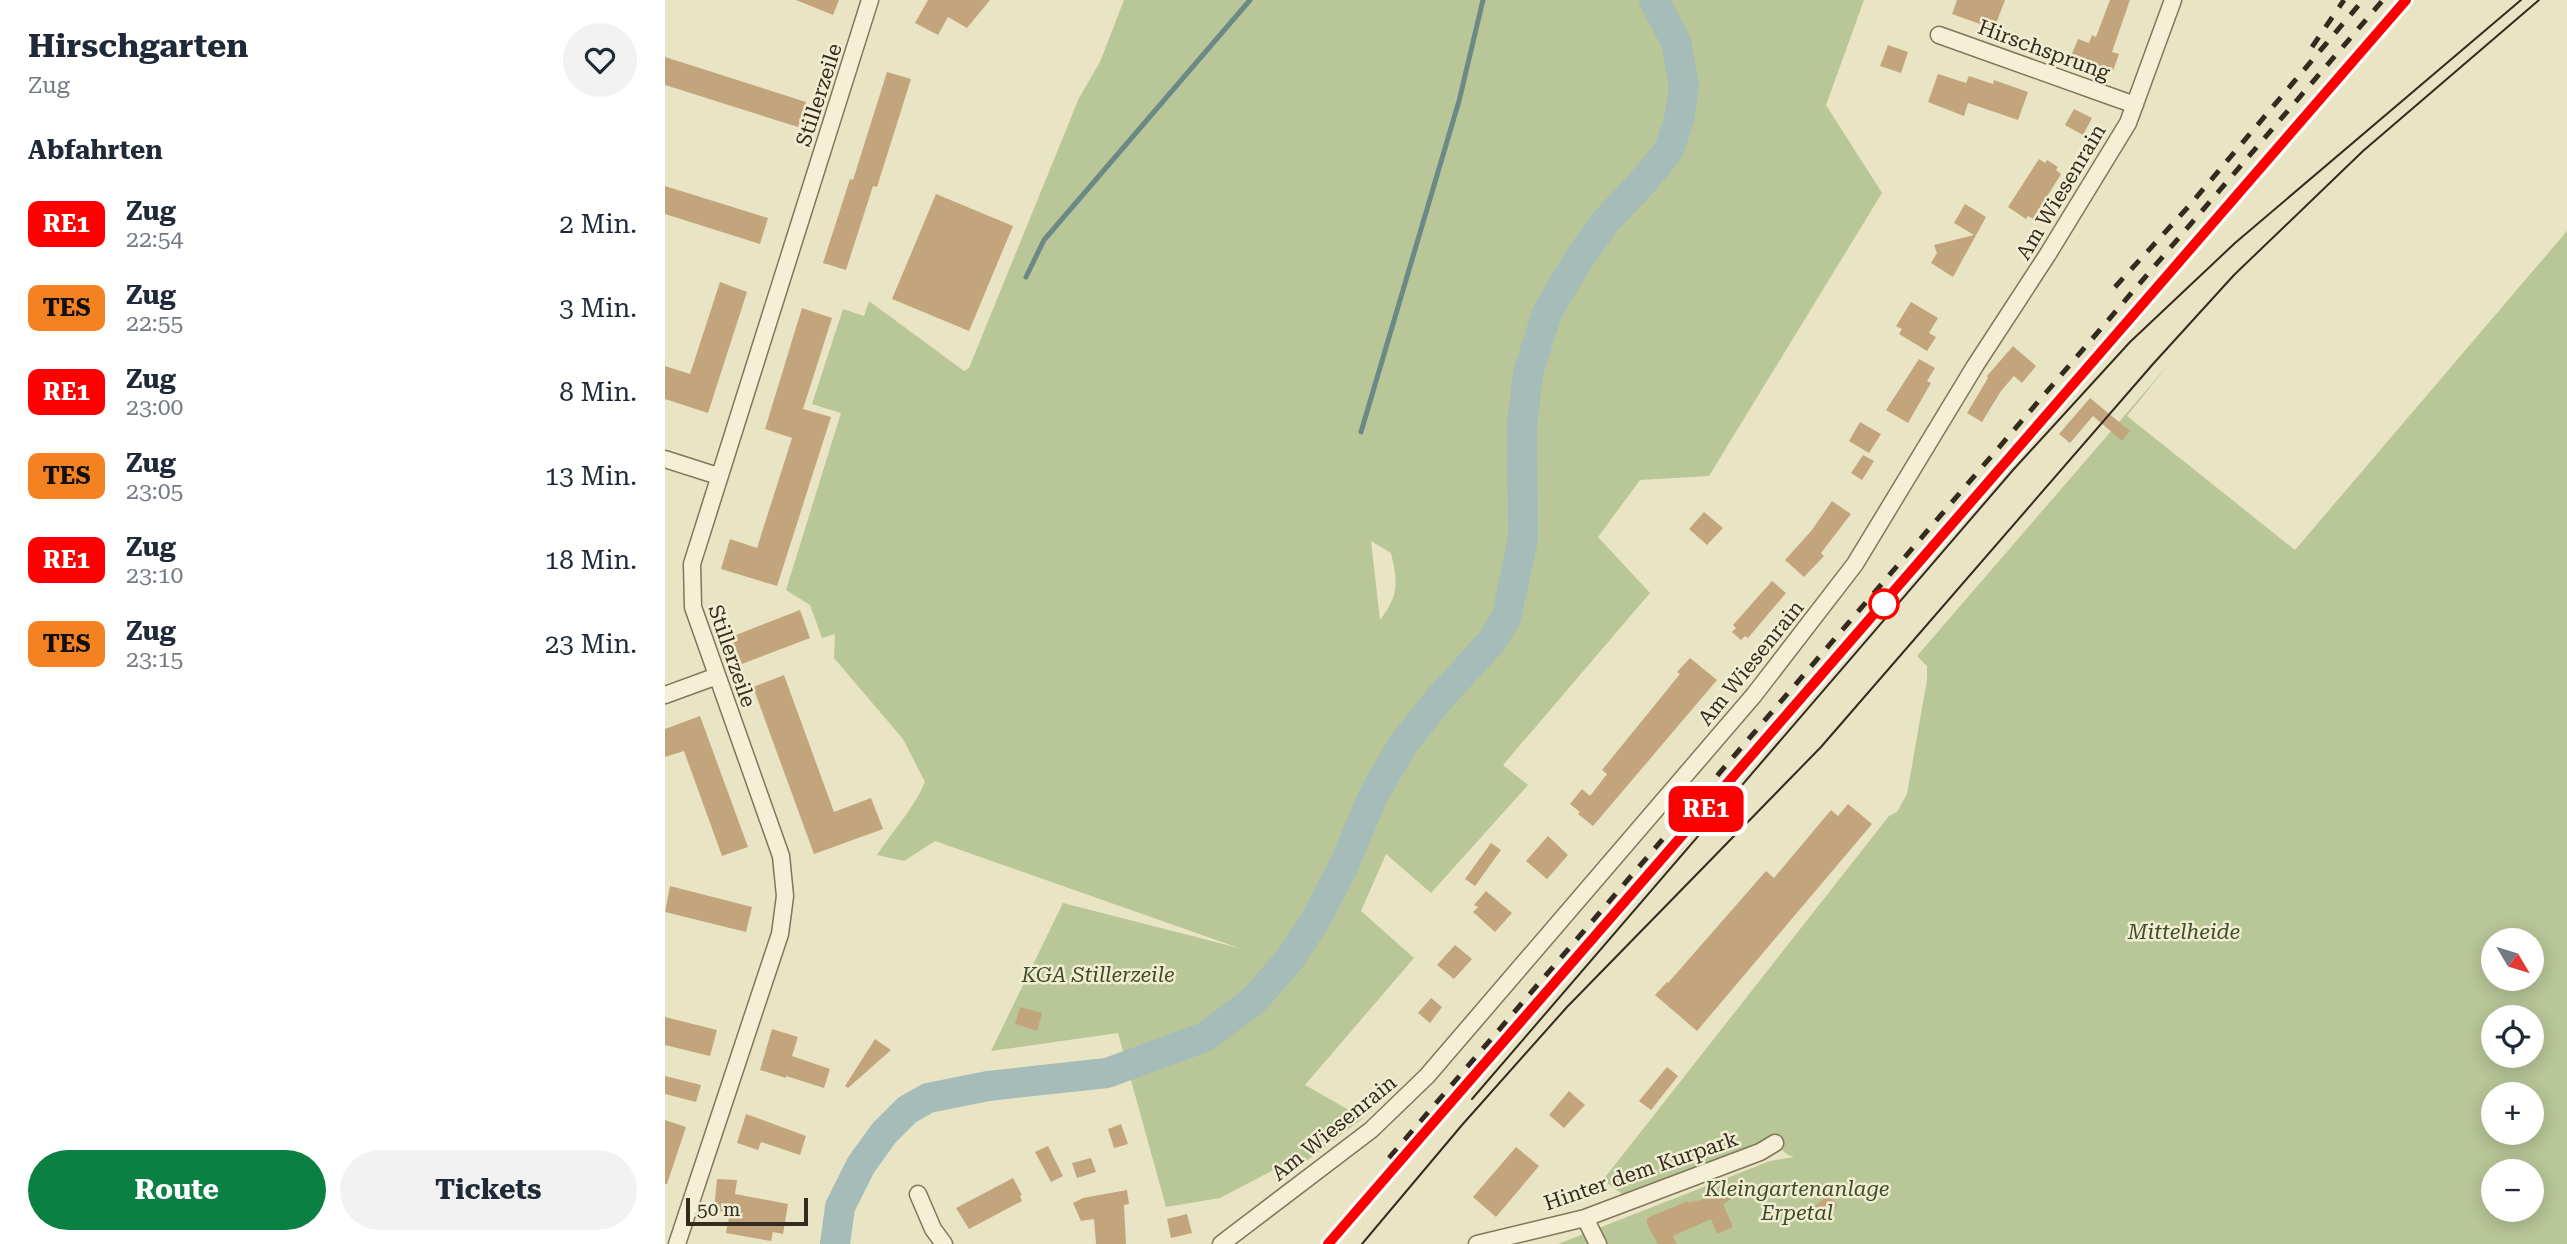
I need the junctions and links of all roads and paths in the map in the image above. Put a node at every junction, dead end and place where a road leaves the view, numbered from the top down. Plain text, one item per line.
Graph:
1 (870, 0) edge
2 (2173, 0) edge
3 (1939, 35) dead end
4 (2135, 105) junction
5 (665, 459) edge
6 (718, 476) junction
7 (717, 676) junction
8 (665, 695) edge
9 (1775, 1143) dead end
10 (918, 1194) dead end
11 (1585, 1218) junction
12 (677, 1244) edge
13 (944, 1244) edge
14 (1221, 1244) edge
15 (1477, 1244) edge
16 (1598, 1244) edge

1 - 6 street, Stillerzeile
2 - 4 street, Am Wiesenrain
3 - 4 street, Hirschsprung
4 - 14 street, Am Wiesenrain
5 - 6 street
6 - 7 street, Stillerzeile
7 - 8 street
7 - 12 street, Stillerzeile
9 - 11 street, Hinter dem Kurpark
10 - 13 street
11 - 15 street, Hinter dem Kurpark
11 - 16 street

